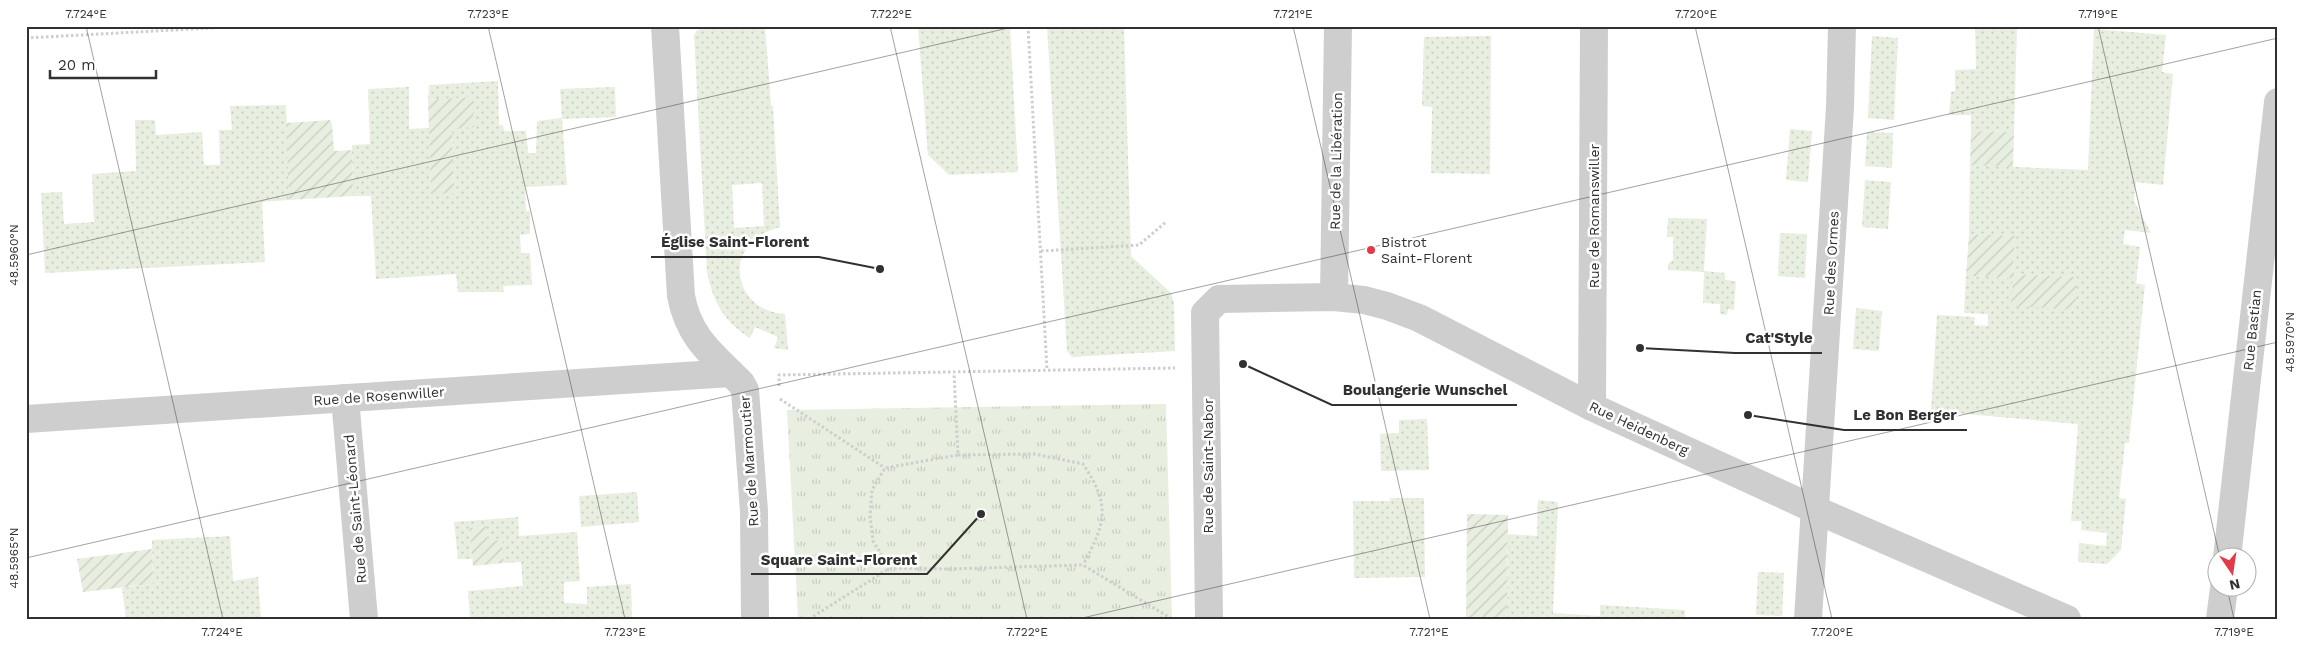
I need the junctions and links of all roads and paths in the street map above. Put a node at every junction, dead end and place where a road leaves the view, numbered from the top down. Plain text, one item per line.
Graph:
1 (248, 26) edge
2 (665, 26) edge
3 (1028, 26) edge
4 (1338, 26) edge
5 (1594, 26) edge
6 (1842, 26) edge
7 (26, 38) edge
8 (2278, 102) edge
9 (1166, 222) dead end
10 (1041, 251) junction
11 (1334, 296) junction
12 (1205, 314) joint
13 (1180, 368) dead end
14 (1048, 370) junction
15 (731, 372) junction
16 (954, 372) junction
17 (346, 398) junction
18 (780, 399) junction
19 (780, 406) dead end
20 (1592, 407) junction
21 (26, 419) edge
22 (958, 455) junction
23 (884, 468) junction
24 (1816, 510) junction
25 (2228, 548) edge
26 (1083, 565) junction
27 (890, 568) junction
28 (2223, 598) edge
29 (364, 619) edge
30 (755, 619) edge
31 (809, 619) edge
32 (1172, 619) edge
33 (1209, 619) edge
34 (1808, 619) edge
35 (2067, 619) edge
36 (2220, 619) edge

1 - 7 path
2 - 15 street, Rue de Marmoutier
3 - 10 path
4 - 11 street, Rue de la Libération
5 - 20 street, Rue de Romanswiller
6 - 24 street, Rue des Ormes
8 - 25 street, Rue Bastian
9 - 10 path
10 - 14 path
11 - 12 street, Rue Heidenberg
11 - 20 street, Rue Heidenberg
12 - 33 street, Rue de Saint-Nabor
13 - 14 path
14 - 16 path
15 - 17 street, Rue de Rosenwiller
15 - 30 street, Rue de Marmoutier
16 - 18 path
16 - 22 path
17 - 21 street, Rue de Rosenwiller
17 - 29 street, Rue de Saint-Léonard
18 - 19 path
18 - 23 path
20 - 24 street, Rue Heidenberg
22 - 23 path
22 - 26 path
23 - 27 path
24 - 34 street, Rue des Ormes
24 - 35 street, Rue Heidenberg
26 - 27 path
26 - 32 path
27 - 31 path
28 - 36 street

